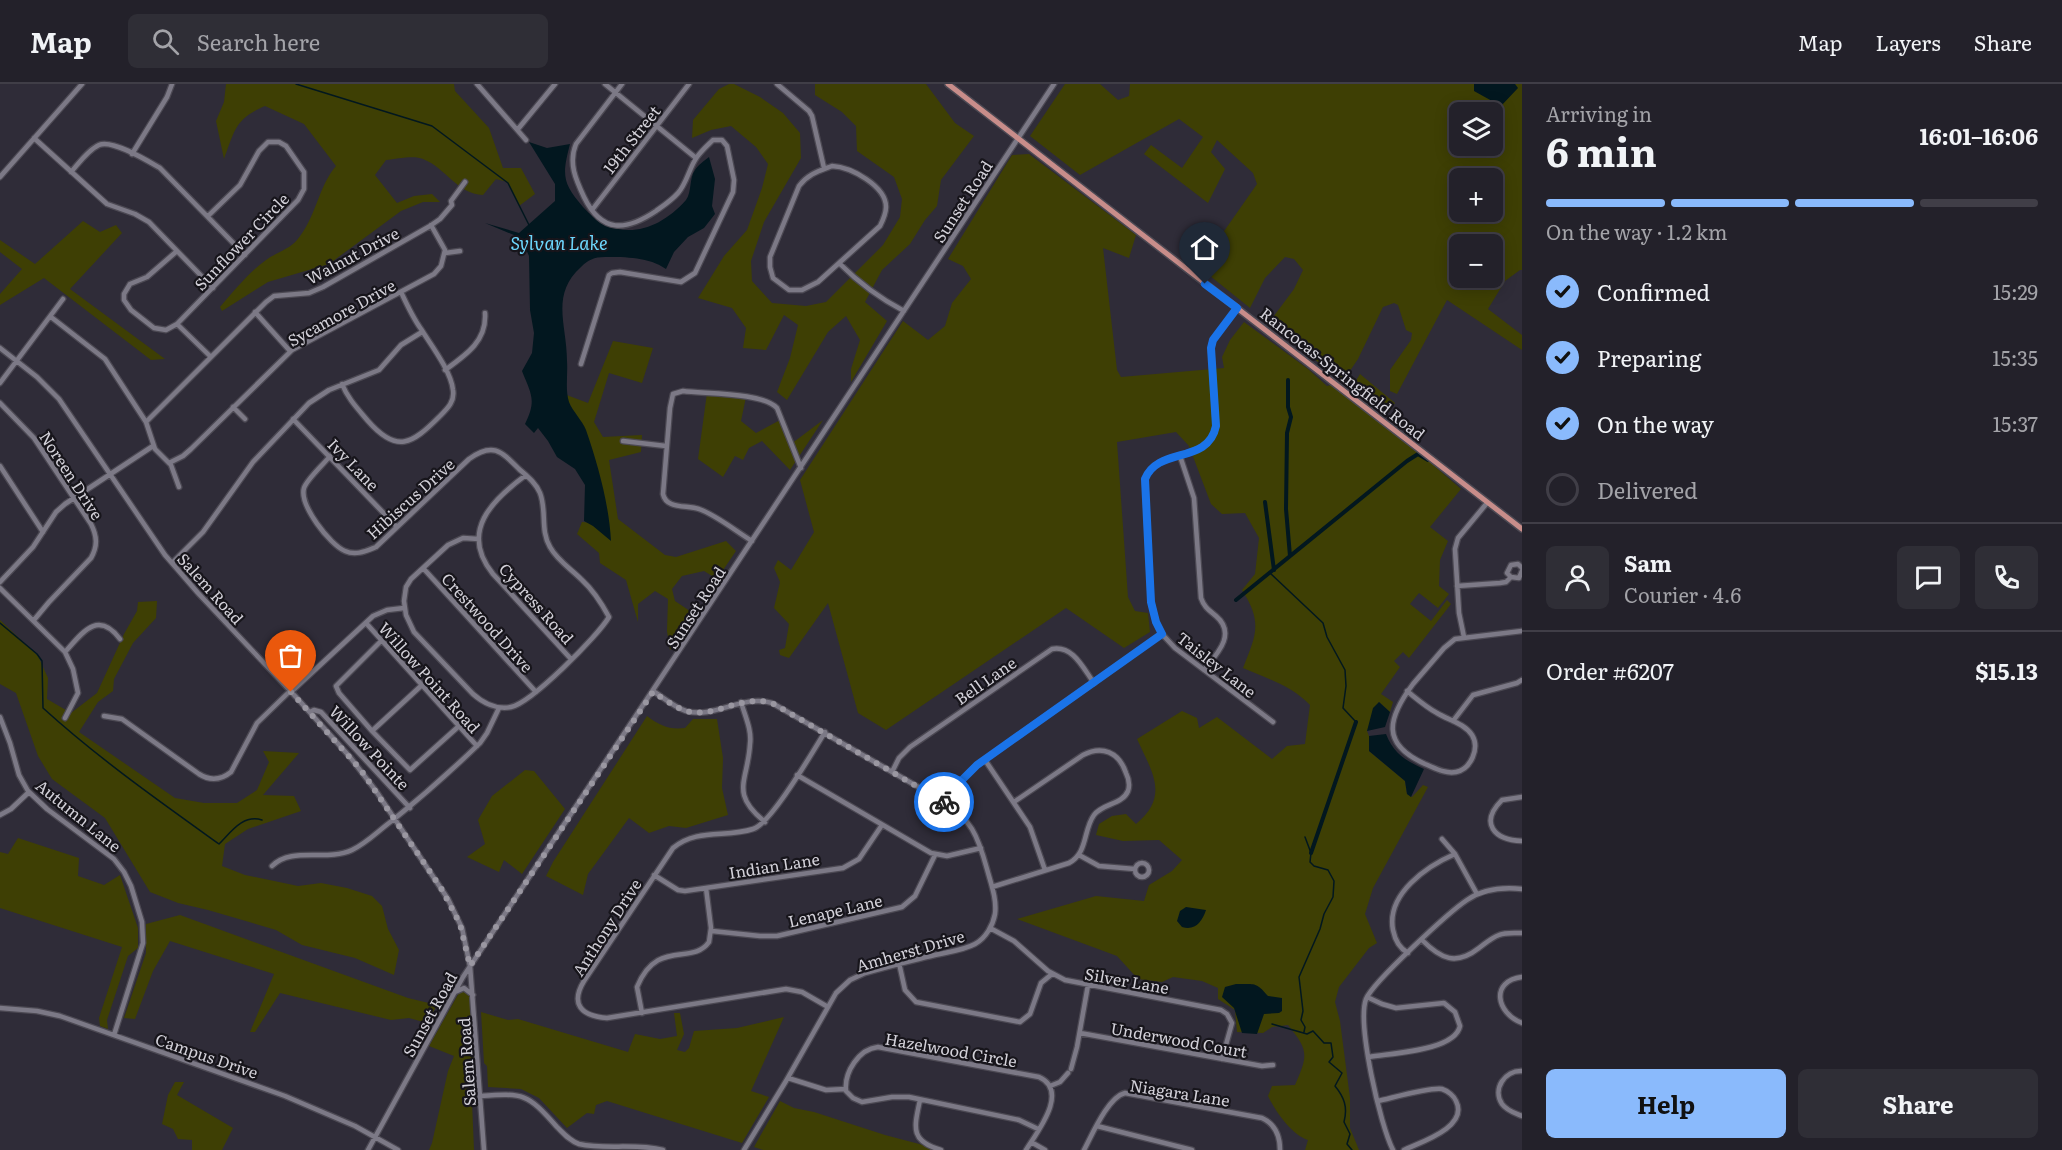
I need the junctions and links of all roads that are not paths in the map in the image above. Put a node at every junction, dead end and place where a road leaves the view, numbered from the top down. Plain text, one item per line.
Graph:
1 (82, 84) edge
2 (171, 84) edge
3 (477, 84) edge
4 (555, 84) edge
5 (605, 84) edge
6 (622, 84) edge
7 (689, 84) edge
8 (777, 84) edge
9 (948, 84) edge
10 (1054, 84) edge
11 (615, 93) junction
12 (657, 126) junction
13 (518, 129) junction
14 (34, 138) junction
15 (1018, 138) junction
16 (526, 140) dead end
17 (132, 154) junction
18 (696, 158) junction
19 (824, 168) junction
20 (71, 172) junction
21 (0, 177) edge
22 (465, 182) dead end
23 (592, 210) junction
24 (208, 216) junction
25 (431, 225) junction
26 (177, 251) junction
27 (460, 251) dead end
28 (445, 253) junction
29 (245, 255) junction
30 (839, 263) junction
31 (213, 288) junction
32 (401, 292) junction
33 (63, 299) dead end
34 (1237, 308) junction
35 (904, 311) junction
36 (255, 312) junction
37 (485, 313) dead end
38 (51, 316) junction
39 (177, 324) junction
40 (422, 332) junction
41 (0, 348) edge
42 (290, 351) junction
43 (211, 357) junction
44 (17, 361) junction
45 (581, 364) dead end
46 (445, 370) junction
47 (0, 383) edge
48 (342, 384) junction
49 (0, 403) edge
50 (233, 407) junction
51 (245, 419) dead end
52 (293, 419) junction
53 (146, 422) junction
54 (623, 441) dead end
55 (153, 446) junction
56 (666, 446) junction
57 (330, 456) junction
58 (1180, 456) junction
59 (169, 463) junction
60 (0, 466) edge
61 (801, 468) junction
62 (111, 475) junction
63 (526, 475) junction
64 (179, 487) dead end
65 (73, 498) junction
66 (1487, 503) junction
67 (397, 526) junction
68 (1522, 529) edge
69 (43, 532) junction
70 (479, 538) junction
71 (752, 541) junction
72 (172, 563) junction
73 (423, 568) junction
74 (1522, 570) edge
75 (1511, 578) junction
76 (0, 582) edge
77 (1457, 586) junction
78 (0, 588) edge
79 (404, 608) junction
80 (34, 620) junction
81 (366, 623) junction
82 (1522, 631) edge
83 (1162, 634) junction
84 (1464, 637) junction
85 (120, 639) dead end
86 (381, 641) junction
87 (65, 652) junction
88 (571, 659) junction
89 (1204, 670) junction
90 (1522, 680) edge
91 (1094, 683) junction
92 (422, 685) junction
93 (291, 691) junction
94 (1407, 691) junction
95 (536, 692) junction
96 (653, 692) junction
97 (741, 702) junction
98 (499, 708) junction
99 (310, 712) junction
100 (104, 716) dead end
101 (0, 717) edge
102 (64, 718) dead end
103 (1453, 721) junction
104 (1273, 722) dead end
105 (459, 726) junction
106 (372, 731) junction
107 (825, 732) junction
108 (477, 747) junction
109 (985, 760) junction
110 (892, 772) junction
111 (797, 775) junction
112 (29, 792) junction
113 (1522, 797) edge
114 (1014, 802) junction
115 (948, 804) junction
116 (410, 808) junction
117 (0, 815) edge
118 (394, 818) junction
119 (765, 822) junction
120 (882, 825) junction
121 (1442, 838) dead end
122 (1522, 841) edge
123 (981, 848) junction
124 (1455, 854) junction
125 (935, 855) junction
126 (1079, 855) junction
127 (272, 866) dead end
128 (1135, 869) dead end
129 (1045, 870) junction
130 (654, 876) junction
131 (992, 886) junction
132 (706, 888) junction
133 (1522, 889) edge
134 (1477, 894) junction
135 (990, 928) junction
136 (712, 931) junction
137 (1522, 933) edge
138 (1422, 940) junction
139 (1408, 953) junction
140 (899, 963) junction
141 (470, 966) junction
142 (1052, 974) junction
143 (1522, 977) edge
144 (1088, 985) junction
145 (453, 994) junction
146 (474, 996) junction
147 (1367, 997) junction
148 (828, 1007) junction
149 (0, 1008) edge
150 (642, 1013) junction
151 (1522, 1023) edge
152 (1080, 1033) junction
153 (114, 1035) junction
154 (1369, 1057) junction
155 (1222, 1059) junction
156 (1273, 1065) dead end
157 (1522, 1071) edge
158 (788, 1078) junction
159 (1050, 1086) junction
160 (846, 1089) junction
161 (480, 1096) junction
162 (920, 1100) junction
163 (1378, 1101) junction
164 (1522, 1116) edge
165 (1096, 1126) junction
166 (1038, 1129) junction
167 (375, 1137) junction
168 (1031, 1142) junction
169 (368, 1150) edge
170 (398, 1150) edge
171 (484, 1150) edge
172 (663, 1150) edge
173 (744, 1150) edge
174 (941, 1150) edge
175 (1026, 1150) edge
176 (1045, 1150) edge
177 (1084, 1150) edge
178 (1192, 1150) edge
179 (1281, 1150) edge
180 (1393, 1150) edge
181 (1404, 1150) edge

1 - 14 street
2 - 17 street
3 - 13 street
4 - 13 street
5 - 11 street
6 - 11 street
7 - 12 street, 19th Street
8 - 19 street
9 - 15 main road, Rancocas-Springfield Road
10 - 15 street, Sunset Road
11 - 12 street
11 - 23 street
12 - 18 street
12 - 23 street, 19th Street
13 - 16 street
14 - 20 street
14 - 21 street
15 - 34 main road, Rancocas-Springfield Road
15 - 35 street, Sunset Road
17 - 20 street
17 - 24 street
18 - 23 street
18 - 45 street
19 - 30 street
19 - 30 street
20 - 26 street
22 - 25 street, Walnut Drive
24 - 29 street
24 - 29 street, Sunflower Circle
25 - 28 street
25 - 36 street, Walnut Drive
26 - 31 street
26 - 39 street
27 - 28 street
28 - 32 street, Sycamore Drive
29 - 31 street, Sunflower Circle
30 - 35 street
31 - 39 street, Sunflower Circle
32 - 40 street
32 - 42 street, Sycamore Drive
33 - 38 street
34 - 58 street, Taisley Lane
34 - 66 main road, Rancocas-Springfield Road
35 - 61 street, Sunset Road
36 - 42 street
36 - 43 street, Walnut Drive
37 - 46 street
38 - 44 street
38 - 53 street
39 - 43 street
40 - 46 street
40 - 48 street
41 - 44 street, Salem Road
42 - 50 street, Sycamore Drive
43 - 53 street, Walnut Drive
44 - 47 street
44 - 62 street, Salem Road
46 - 48 street
48 - 52 street
49 - 65 street, Noreen Drive
50 - 51 street
50 - 59 street, Sycamore Drive
52 - 57 street, Ivy Lane
52 - 72 street
53 - 55 street
54 - 56 street
55 - 59 street
55 - 62 street
56 - 61 street
56 - 71 street
57 - 67 street, Ivy Lane
57 - 67 street, Hibiscus Drive
58 - 83 street, Taisley Lane
58 - 89 street
59 - 64 street
60 - 69 street
61 - 71 street, Sunset Road
62 - 65 street
62 - 72 street, Salem Road
63 - 67 street, Hibiscus Drive
63 - 70 street
63 - 88 street
65 - 69 street
65 - 80 street, Noreen Drive
66 - 68 main road, Rancocas-Springfield Road
66 - 77 street
69 - 76 street
70 - 73 street
70 - 88 street, Cypress Road
71 - 96 street, Sunset Road
72 - 93 street, Salem Road
73 - 79 street
73 - 95 street, Crestwood Drive
74 - 75 street
74 - 75 street
75 - 77 street
77 - 84 street
78 - 80 street
79 - 81 street
79 - 98 street
80 - 87 street
81 - 86 street, Willow Point Road
81 - 93 street
82 - 84 street
83 - 89 street, Taisley Lane
83 - 91 street
84 - 94 street
85 - 87 street
86 - 92 street, Willow Point Road
86 - 106 street
87 - 102 street
88 - 95 street
89 - 104 street, Taisley Lane
90 - 103 street
91 - 109 street
91 - 110 street, Bell Lane
92 - 105 street, Willow Point Road
92 - 106 street
93 - 99 street, Salem Road
93 - 100 street
94 - 103 street
94 - 103 street
95 - 98 street
96 - 97 street
96 - 141 street, Sunset Road
97 - 107 street
97 - 119 street
98 - 108 street
99 - 116 street, Willow Pointe
99 - 118 street, Salem Road
101 - 112 street, Autumn Lane
105 - 106 street
105 - 108 street, Willow Point Road
107 - 110 street
107 - 111 street
108 - 116 street
109 - 114 street
109 - 115 street
110 - 115 street
111 - 119 street
111 - 120 street
112 - 117 street
112 - 153 street, Autumn Lane
113 - 122 street
114 - 126 street
114 - 129 street
115 - 123 street
116 - 118 street
118 - 127 street
118 - 141 street, Salem Road
119 - 130 street, Anthony Drive
120 - 125 street
120 - 132 street, Indian Lane
121 - 124 street
123 - 125 street
123 - 131 street
124 - 134 street
124 - 139 street
125 - 136 street, Lenape Lane
126 - 128 street
126 - 129 street
129 - 131 street
130 - 132 street, Indian Lane
130 - 150 street, Anthony Drive
131 - 135 street
132 - 136 street
133 - 134 street
134 - 138 street
135 - 140 street, Amherst Drive
135 - 142 street, Silver Lane
136 - 150 street
137 - 138 street
138 - 139 street
139 - 147 street
140 - 142 street
140 - 148 street, Amherst Drive
141 - 145 street, Sunset Road
141 - 146 street, Salem Road
142 - 144 street, Silver Lane
143 - 151 street
144 - 152 street
144 - 155 street, Silver Lane
145 - 146 street
145 - 167 street, Sunset Road
146 - 161 street, Salem Road
147 - 154 street
147 - 154 street
148 - 150 street, Anthony Drive
148 - 158 street, Amherst Drive
149 - 153 street, Campus Drive
152 - 155 street, Underwood Court
152 - 159 street
153 - 167 street, Campus Drive
154 - 163 street
155 - 156 street, Underwood Court
157 - 164 street
158 - 160 street
158 - 173 street, Amherst Drive
159 - 160 street, Hazelwood Circle
159 - 166 street
160 - 162 street
161 - 171 street, Salem Road
161 - 172 street
162 - 166 street
162 - 174 street
163 - 180 street
163 - 181 street
165 - 177 street, Niagara Lane
165 - 178 street
165 - 179 street, Niagara Lane
166 - 168 street
167 - 169 street, Sunset Road
167 - 170 street, Campus Drive
168 - 175 street
168 - 176 street

